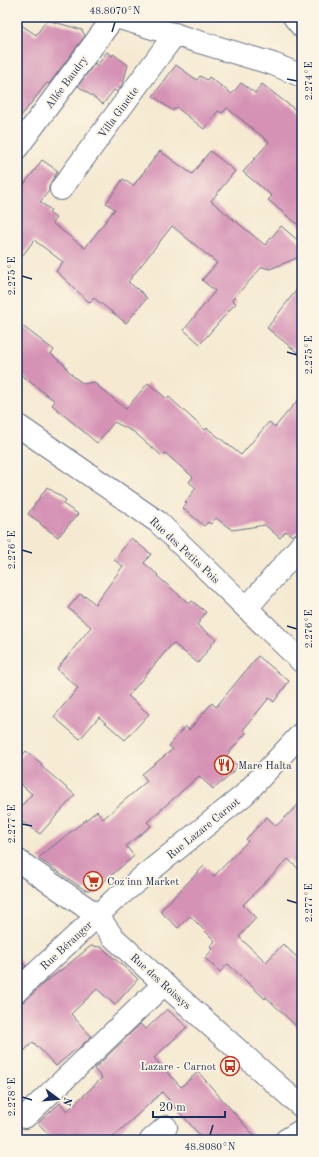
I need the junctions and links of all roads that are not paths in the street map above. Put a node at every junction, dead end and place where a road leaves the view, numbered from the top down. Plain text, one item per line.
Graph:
1 (115, 17) edge
2 (294, 17) edge
3 (302, 27) edge
4 (174, 34) junction
5 (302, 76) edge
6 (17, 148) edge
7 (61, 189) dead end
8 (17, 425) edge
9 (302, 544) edge
10 (247, 608) junction
11 (302, 662) edge
12 (302, 733) edge
13 (17, 860) edge
14 (97, 915) junction
15 (164, 984) junction
16 (17, 991) edge
17 (302, 1107) edge
18 (25, 1117) dead end
19 (302, 1130) edge
20 (286, 1140) edge

1 - 4 street
1 - 6 street, Allée Baudry
2 - 3 street
4 - 5 street
4 - 7 street, Villa Ginette
8 - 10 street, Rue des Petits Pois
9 - 10 street
10 - 11 street, Rue des Petits Pois
12 - 14 street, Rue Lazare Carnot
13 - 14 street, Rue des Roissys
14 - 15 street, Rue des Roissys
14 - 16 street, Rue Béranger
15 - 17 street, Rue des Roissys
15 - 18 street
19 - 20 street

